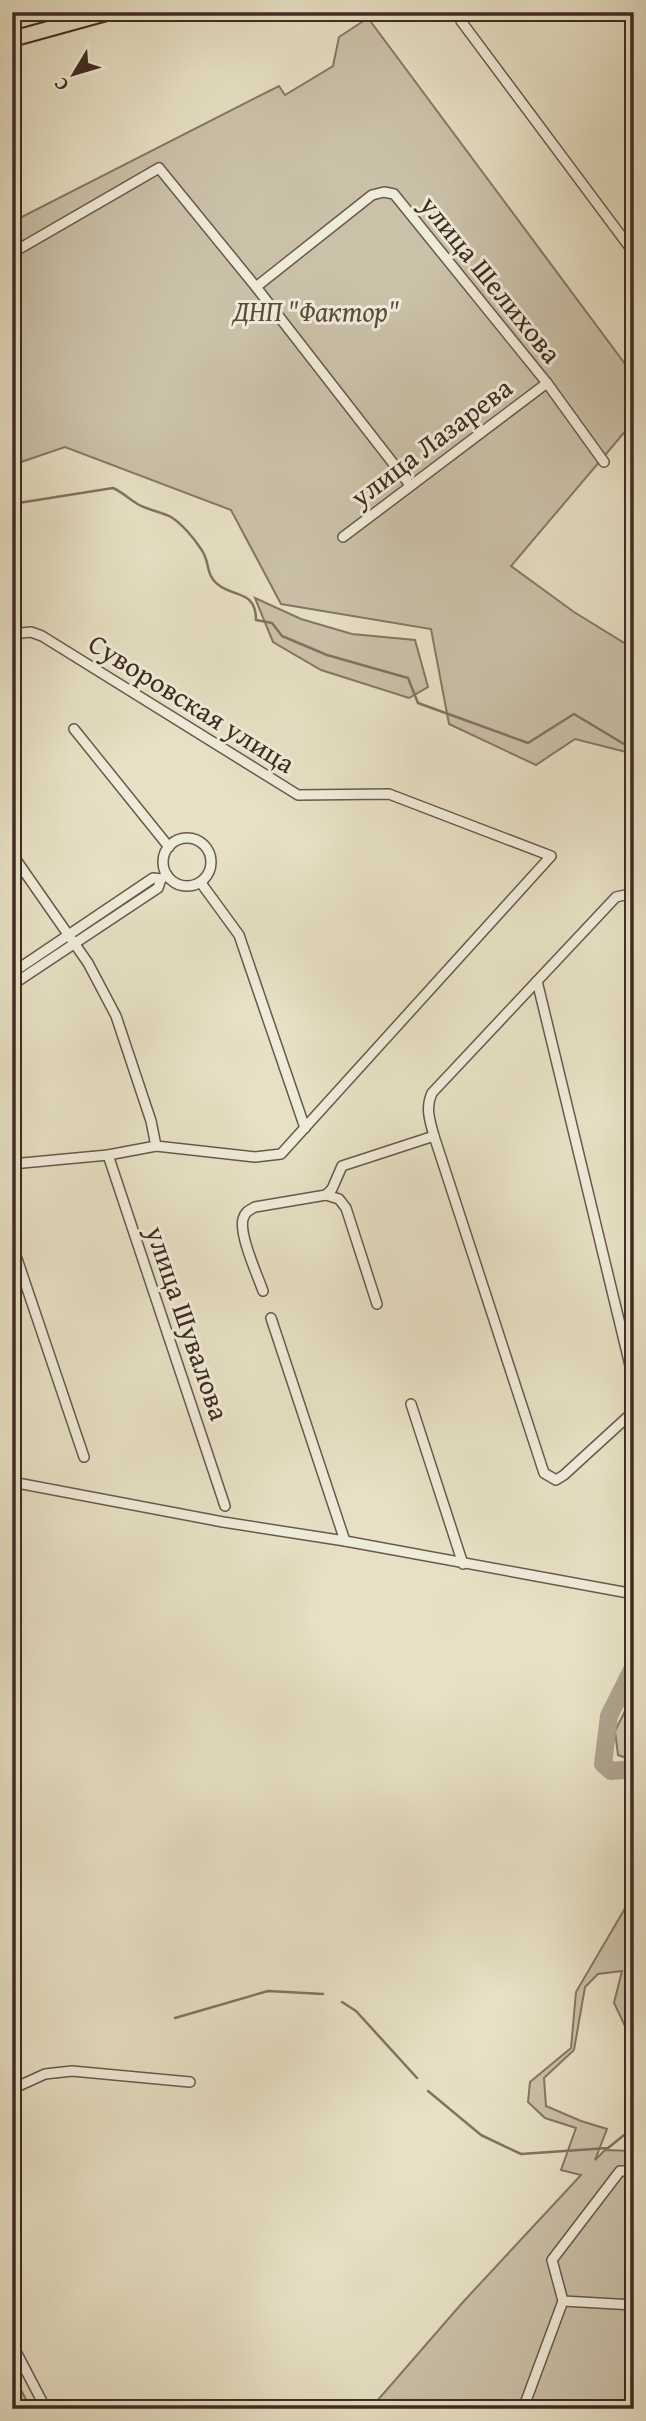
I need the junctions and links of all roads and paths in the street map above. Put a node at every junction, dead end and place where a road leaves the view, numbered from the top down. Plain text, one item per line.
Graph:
1 (110, 12) edge
2 (461, 12) edge
3 (629, 12) edge
4 (634, 18) edge
5 (12, 40) edge
6 (12, 253) edge
7 (634, 253) edge
8 (256, 287) junction
9 (547, 383) junction
10 (604, 462) dead end
11 (410, 485) junction
12 (343, 537) dead end
13 (12, 634) edge
14 (74, 729) dead end
15 (169, 847) junction
16 (12, 855) edge
17 (164, 877) junction
18 (201, 883) junction
19 (634, 893) edge
20 (67, 935) junction
21 (73, 944) junction
22 (12, 972) edge
23 (537, 981) junction
24 (12, 985) edge
25 (305, 1128) junction
26 (434, 1136) junction
27 (156, 1146) junction
28 (108, 1155) junction
29 (12, 1164) edge
30 (336, 1176) junction
31 (326, 1195) junction
32 (346, 1208) junction
33 (12, 1244) edge
34 (263, 1291) dead end
35 (377, 1304) dead end
36 (271, 1318) dead end
37 (634, 1382) edge
38 (411, 1404) dead end
39 (634, 1411) edge
40 (84, 1457) dead end
41 (12, 1482) edge
42 (225, 1506) dead end
43 (345, 1541) junction
44 (463, 1564) junction
45 (634, 1594) edge
46 (190, 2082) dead end
47 (12, 2089) edge
48 (634, 2171) edge
49 (563, 2301) junction
50 (634, 2305) edge
51 (12, 2344) edge
52 (46, 2409) edge
53 (523, 2409) edge

1 - 5 main road
2 - 7 street
3 - 4 street
6 - 8 street
8 - 9 street, улица Шелихова
8 - 11 street
9 - 10 street, улица Шелихова
9 - 11 street, улица Лазарева
11 - 12 street, улица Лазарева
13 - 25 street, Суворовская улица
14 - 15 street
15 - 17 street
15 - 18 street
16 - 20 street
17 - 18 street
17 - 20 street
17 - 21 street
18 - 25 street
19 - 23 street
20 - 21 street
20 - 22 street
21 - 24 street
21 - 27 street
23 - 26 street
23 - 37 street
25 - 27 street
26 - 30 street
26 - 39 street
27 - 28 street
28 - 29 street
28 - 42 street, улица Шувалова
30 - 31 street
30 - 32 street
31 - 32 street
31 - 34 street
32 - 35 street
33 - 40 street
36 - 43 street
38 - 44 street
41 - 43 street
43 - 44 street
44 - 45 street
46 - 47 street
48 - 49 street
49 - 50 street
49 - 53 street
51 - 52 street

